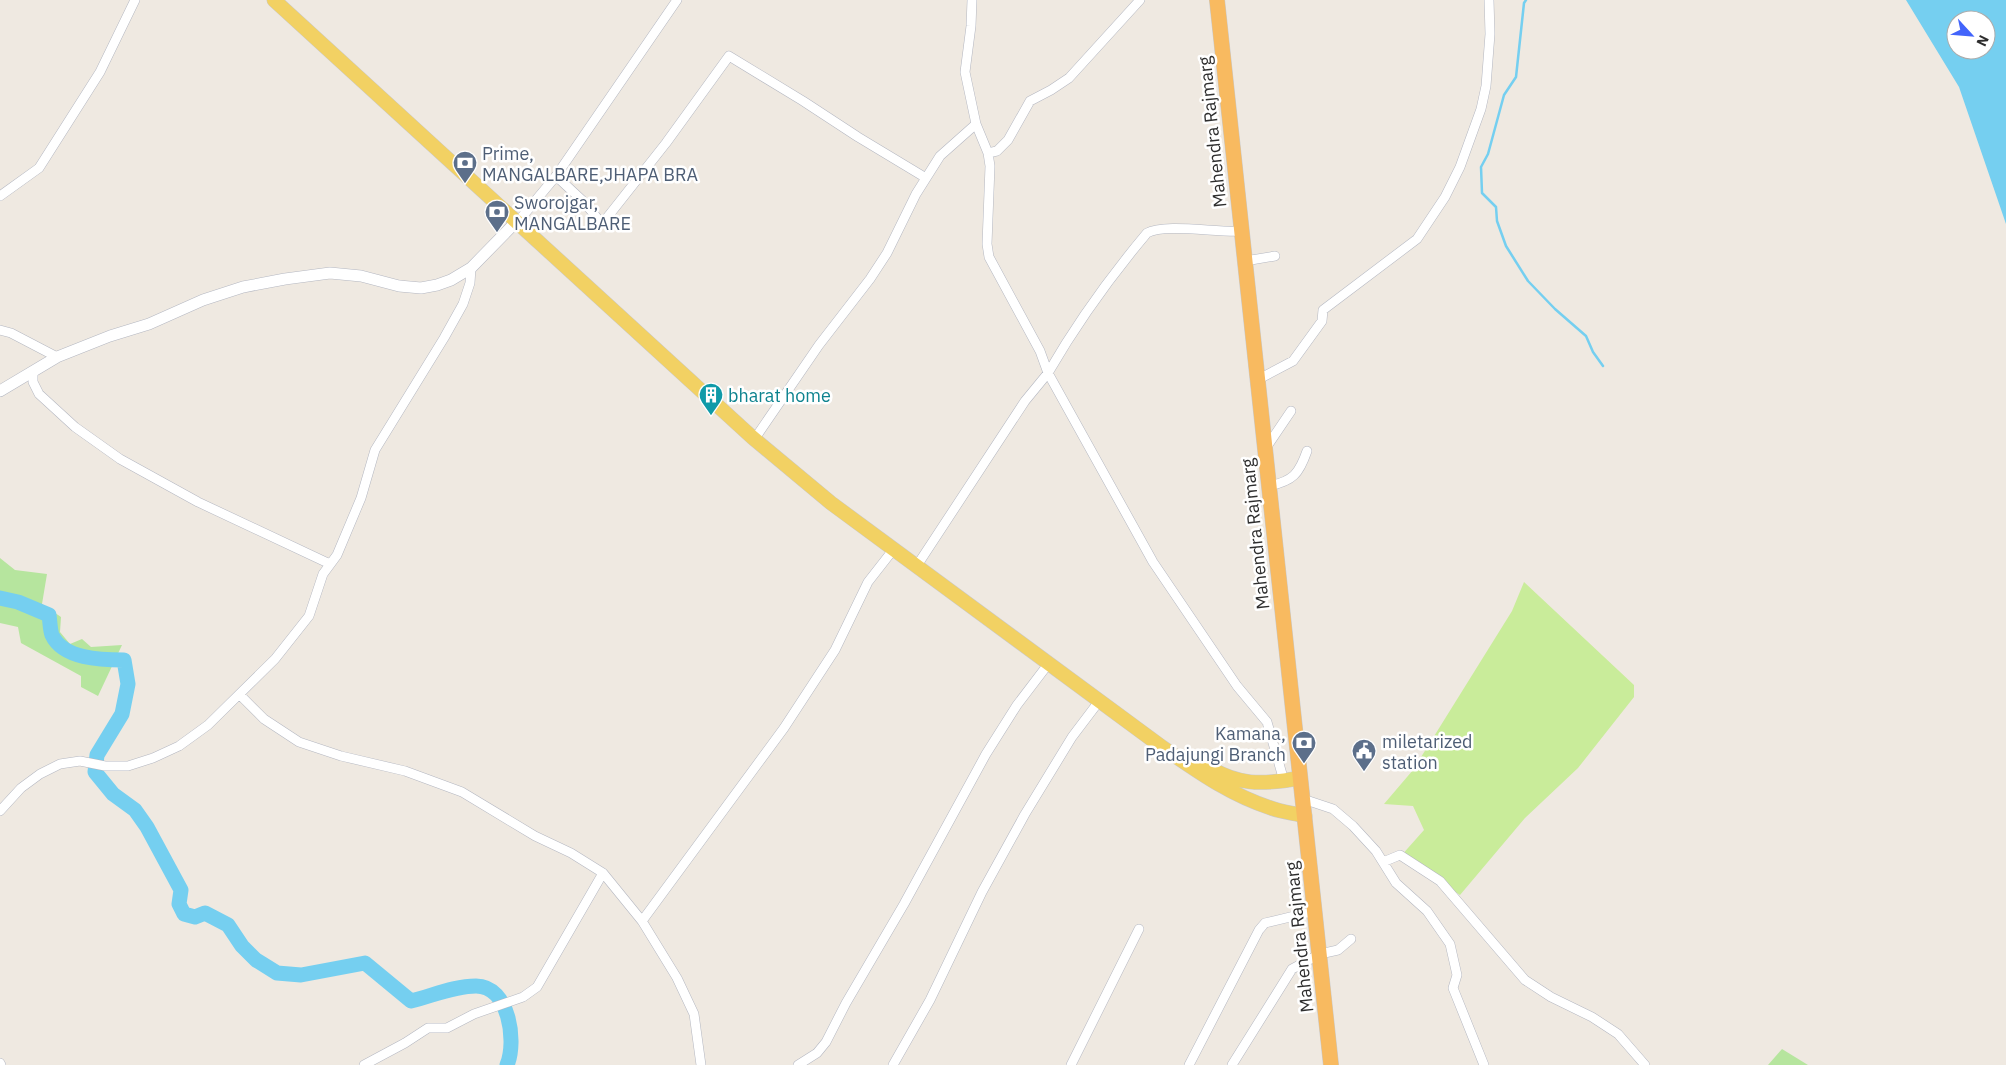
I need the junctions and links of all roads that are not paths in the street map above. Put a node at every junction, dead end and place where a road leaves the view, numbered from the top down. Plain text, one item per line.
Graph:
1 (135, 0) edge
2 (274, 0) edge
3 (283, 0) edge
4 (677, 0) edge
5 (972, 0) edge
6 (1140, 0) edge
7 (1217, 0) edge
8 (1489, 0) edge
9 (976, 124) junction
10 (988, 153) junction
11 (556, 176) junction
12 (926, 178) junction
13 (0, 196) edge
14 (518, 220) junction
15 (1242, 231) junction
16 (1274, 256) dead end
17 (1245, 261) junction
18 (471, 268) junction
19 (0, 330) edge
20 (57, 357) junction
21 (33, 372) junction
22 (1048, 373) junction
23 (1259, 379) junction
24 (0, 391) edge
25 (1291, 411) dead end
26 (758, 434) junction
27 (1265, 449) junction
28 (1307, 451) dead end
29 (1269, 486) junction
30 (893, 550) junction
31 (920, 561) junction
32 (330, 564) junction
33 (1049, 663) junction
34 (240, 695) junction
35 (1100, 700) junction
36 (1300, 778) junction
37 (1284, 781) junction
38 (1303, 799) junction
39 (0, 810) edge
40 (1305, 816) junction
41 (1383, 862) junction
42 (603, 873) junction
43 (1315, 911) junction
44 (642, 921) junction
45 (1139, 929) dead end
46 (1351, 939) dead end
47 (1320, 954) junction
48 (364, 1065) edge
49 (701, 1065) edge
50 (798, 1065) edge
51 (894, 1065) edge
52 (1071, 1065) edge
53 (1189, 1065) edge
54 (1232, 1065) edge
55 (1331, 1065) edge
56 (1484, 1065) edge
57 (1645, 1065) edge

1 - 13 street
2 - 14 main road
3 - 14 main road
4 - 11 street
5 - 9 street
6 - 10 street
7 - 15 highway, Mahendra Rajmarg
8 - 23 street
9 - 10 street
9 - 12 street
10 - 22 street
11 - 12 street
11 - 14 street
12 - 26 street
14 - 18 street
14 - 26 main road
14 - 30 main road
15 - 17 highway, Mahendra Rajmarg
15 - 22 street
16 - 17 street
17 - 23 highway, Mahendra Rajmarg
18 - 20 street
18 - 32 street
19 - 20 street
20 - 21 street
21 - 24 street
21 - 32 street
22 - 31 street
22 - 37 street
23 - 27 highway, Mahendra Rajmarg
25 - 27 street
26 - 31 main road
27 - 29 highway, Mahendra Rajmarg
28 - 29 street
29 - 36 highway, Mahendra Rajmarg
30 - 33 main road
30 - 44 street
31 - 37 main road
32 - 34 street
33 - 35 main road
33 - 50 street
34 - 39 street
34 - 42 street
35 - 40 main road
35 - 51 street
36 - 37 main road
36 - 38 highway, Mahendra Rajmarg
38 - 40 highway, Mahendra Rajmarg
38 - 41 street
40 - 43 highway, Mahendra Rajmarg
41 - 56 street
41 - 57 street
42 - 44 street
42 - 48 street
43 - 47 highway, Mahendra Rajmarg
43 - 53 street
44 - 49 street
45 - 52 street
46 - 47 street
47 - 54 street
47 - 55 highway, Mahendra Rajmarg

